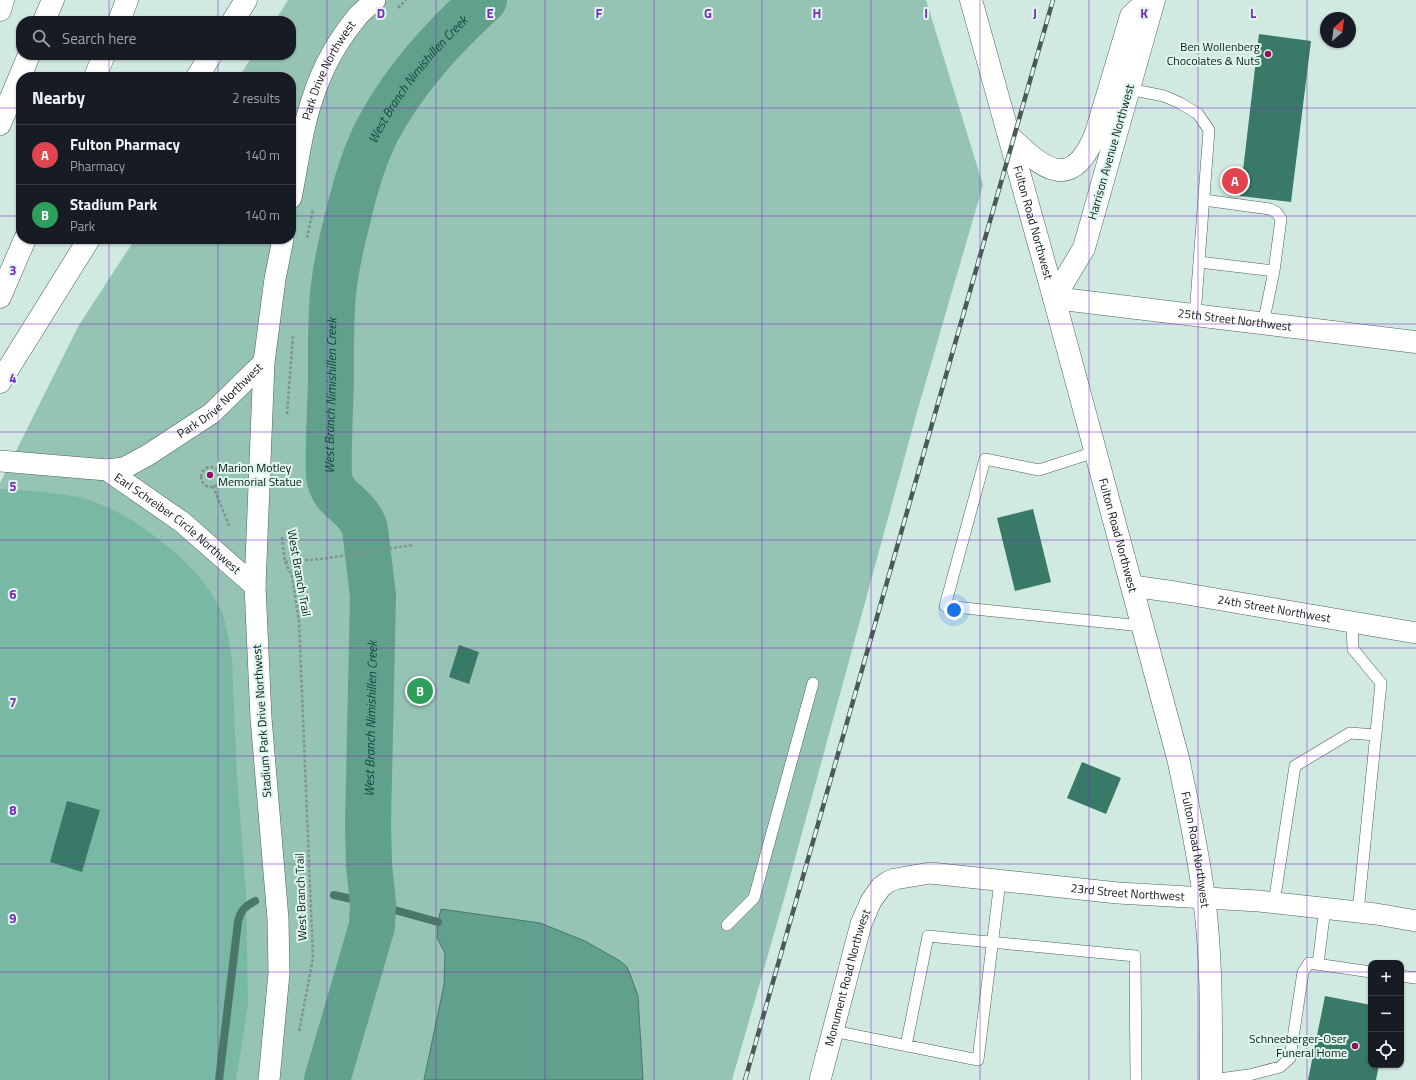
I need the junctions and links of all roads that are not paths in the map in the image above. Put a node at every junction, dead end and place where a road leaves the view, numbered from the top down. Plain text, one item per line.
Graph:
1 (4, 0) edge
2 (53, 0) edge
3 (128, 0) edge
4 (246, 0) edge
5 (375, 0) edge
6 (971, 0) edge
7 (1148, 0) edge
8 (1154, 0) edge
9 (0, 10) edge
10 (46, 16) edge
11 (120, 16) edge
12 (236, 16) edge
13 (27, 60) edge
14 (102, 60) edge
15 (209, 60) edge
16 (22, 72) edge
17 (97, 72) edge
18 (200, 72) edge
19 (16, 86) edge
20 (1128, 89) junction
21 (0, 124) edge
22 (1009, 136) junction
23 (296, 173) edge
24 (1204, 200) junction
25 (23, 244) edge
26 (86, 244) edge
27 (282, 244) edge
28 (1199, 262) junction
29 (1274, 271) junction
30 (0, 297) edge
31 (1054, 298) junction
32 (1195, 315) junction
33 (1263, 324) junction
34 (1416, 342) edge
35 (264, 362) junction
36 (0, 382) edge
37 (1095, 452) junction
38 (0, 461) edge
39 (107, 470) junction
40 (254, 586) junction
41 (1132, 586) junction
42 (1352, 623) junction
43 (1142, 626) junction
44 (1416, 634) edge
45 (812, 683) dead end
46 (1376, 735) junction
47 (1000, 880) junction
48 (888, 882) joint
49 (1204, 899) junction
50 (1274, 903) junction
51 (1325, 908) junction
52 (1358, 912) junction
53 (1416, 921) edge
54 (727, 924) dead end
55 (993, 942) junction
56 (1318, 964) junction
57 (1368, 972) edge
58 (1404, 976) edge
59 (1416, 977) edge
60 (833, 1031) junction
61 (906, 1046) junction
62 (269, 1080) edge
63 (820, 1080) edge
64 (1136, 1080) edge
65 (1211, 1080) edge

1 - 9 main road
2 - 10 main road
3 - 11 main road
4 - 12 main road
5 - 23 street, Park Drive Northwest
6 - 22 main road, Fulton Road Northwest
7 - 22 main road
8 - 20 main road, Harrison Avenue Northwest
13 - 16 main road
14 - 17 main road
15 - 18 main road
19 - 21 main road
20 - 24 lane
20 - 31 main road, Harrison Avenue Northwest
22 - 31 main road, Fulton Road Northwest
24 - 28 lane
24 - 29 lane
25 - 30 main road
26 - 36 main road
27 - 35 street, Park Drive Northwest
28 - 29 lane
28 - 32 lane
29 - 33 lane
31 - 32 main road, 25th Street Northwest
31 - 37 main road, Fulton Road Northwest
32 - 33 main road, 25th Street Northwest
33 - 34 main road, 25th Street Northwest
35 - 39 street, Park Drive Northwest
35 - 40 street, Stadium Park Drive Northwest
37 - 41 main road, Fulton Road Northwest
37 - 43 lane
38 - 39 street, Earl Schreiber Circle Northwest
39 - 40 street, Earl Schreiber Circle Northwest
40 - 62 street, Stadium Park Drive Northwest
41 - 42 street, 24th Street Northwest
41 - 43 main road, Fulton Road Northwest
42 - 44 street, 24th Street Northwest
42 - 46 lane
43 - 49 main road, Fulton Road Northwest
45 - 54 lane
46 - 50 lane
46 - 52 lane
47 - 48 street, 23rd Street Northwest
47 - 49 street, 23rd Street Northwest
47 - 55 lane
48 - 60 street, Monument Road Northwest
49 - 50 street, 23rd Street Northwest
49 - 65 main road, Fulton Road Northwest
50 - 51 street, 23rd Street Northwest
51 - 52 street, 23rd Street Northwest
51 - 56 lane
52 - 53 street, 23rd Street Northwest
55 - 61 lane
55 - 61 lane
55 - 64 lane
56 - 57 lane
56 - 65 lane
58 - 59 lane
60 - 61 lane
60 - 63 street, Monument Road Northwest

